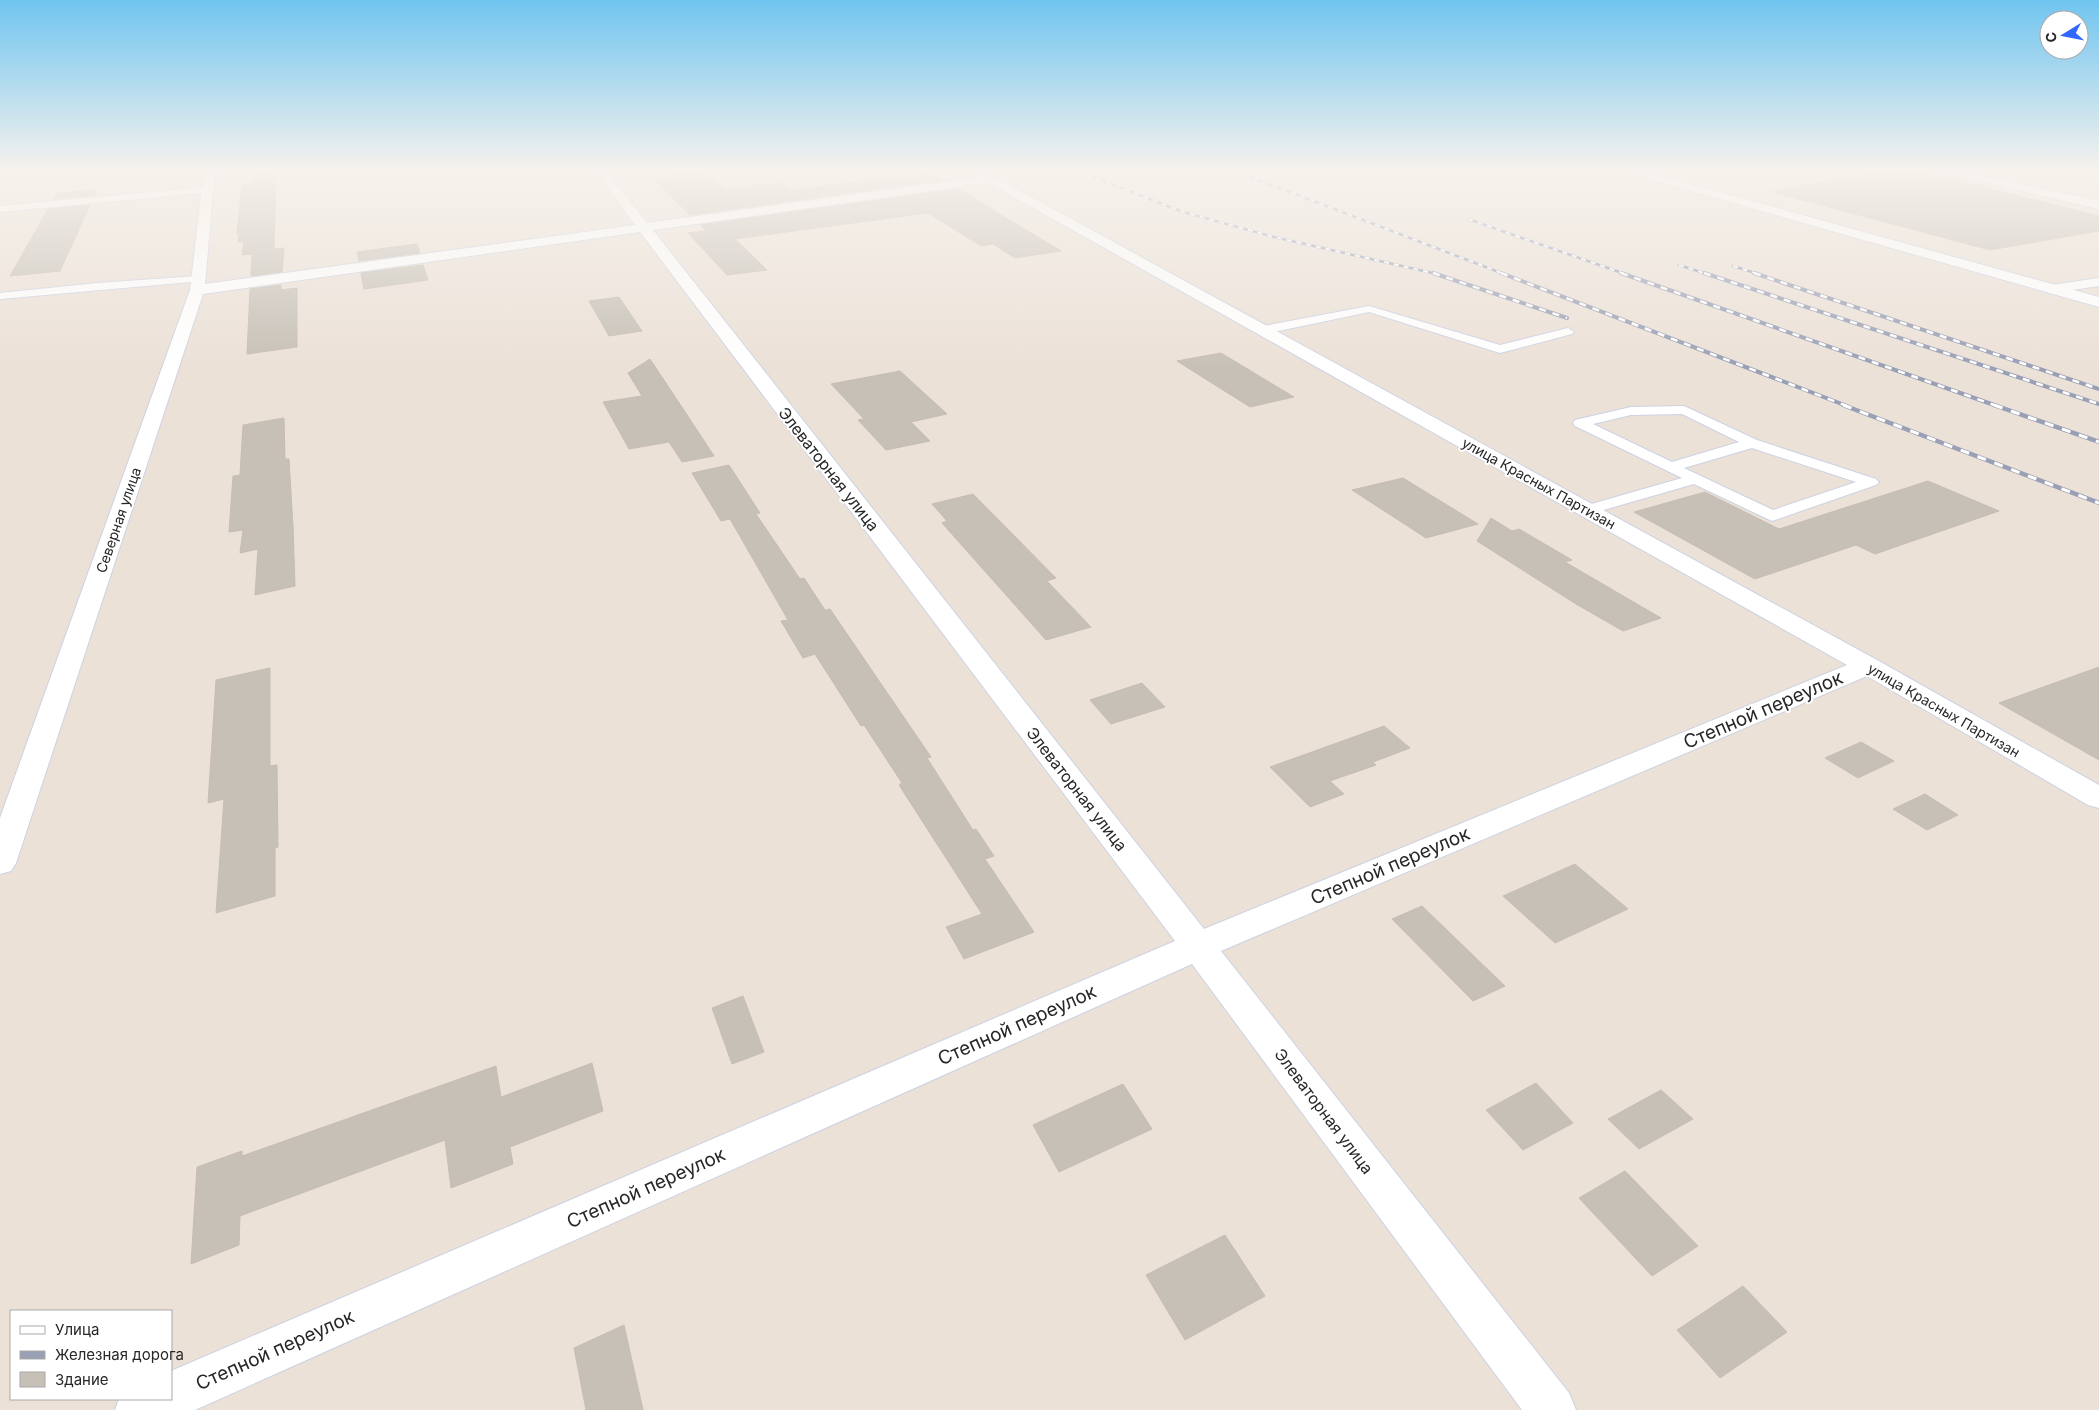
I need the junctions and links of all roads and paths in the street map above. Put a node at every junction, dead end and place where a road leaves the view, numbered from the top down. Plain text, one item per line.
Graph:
1 (203, 237) edge
2 (573, 237) edge
3 (650, 237) edge
4 (1096, 237) edge
5 (1866, 237) edge
6 (2099, 282) edge
7 (198, 284) junction
8 (2052, 289) junction
9 (0, 296) edge
10 (2099, 302) edge
11 (1264, 330) junction
12 (1568, 332) dead end
13 (1752, 443) junction
14 (1670, 467) junction
15 (1695, 479) junction
16 (1588, 510) junction
17 (1868, 666) junction
18 (2099, 798) edge
19 (0, 864) edge
20 (1198, 946) junction
21 (172, 1396) edge
22 (162, 1400) edge
23 (139, 1410) edge
24 (1552, 1410) edge

1 - 7 street, Северная улица
2 - 7 street
3 - 20 street, Элеваторная улица
4 - 11 street, улица Красных Партизан
5 - 8 street
6 - 8 street
7 - 9 lane
7 - 19 street, Северная улица
8 - 10 street
11 - 12 lane
11 - 16 street, улица Красных Партизан
13 - 14 lane
13 - 14 lane
13 - 15 lane
14 - 15 lane
15 - 16 lane
16 - 17 street, улица Красных Партизан
17 - 18 street, улица Красных Партизан
17 - 20 street, Степной переулок
20 - 21 street, Степной переулок
20 - 24 street, Элеваторная улица
22 - 23 street

